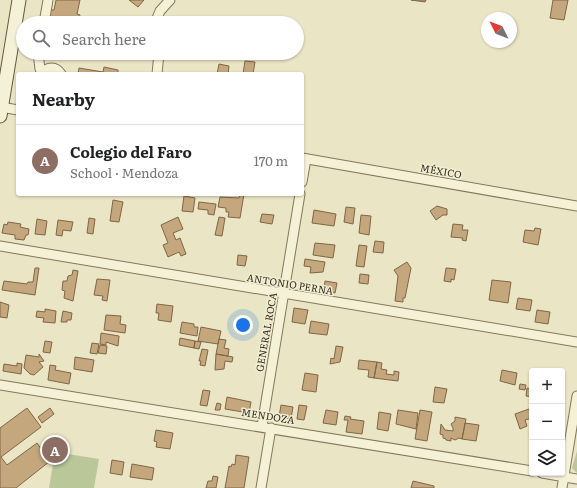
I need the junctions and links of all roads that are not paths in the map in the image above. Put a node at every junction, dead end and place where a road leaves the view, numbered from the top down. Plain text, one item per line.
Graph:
1 (19, 0) edge
2 (48, 0) edge
3 (170, 0) edge
4 (16, 16) edge
5 (45, 16) edge
6 (158, 16) edge
7 (16, 19) edge
8 (39, 60) edge
9 (158, 60) edge
10 (42, 72) edge
11 (45, 72) edge
12 (60, 72) edge
13 (157, 72) edge
14 (16, 110) edge
15 (1, 112) edge
16 (304, 158) edge
17 (300, 196) edge
18 (577, 206) edge
19 (0, 246) edge
20 (284, 294) junction
21 (577, 342) edge
22 (0, 385) edge
23 (577, 396) edge
24 (262, 426) junction
25 (272, 428) junction
26 (574, 440) edge
27 (529, 471) edge
28 (565, 472) edge
29 (564, 476) joint
30 (577, 479) edge
31 (261, 488) edge
32 (562, 488) edge

1 - 4 main road
2 - 5 street
3 - 6 street
7 - 15 main road
8 - 10 street
9 - 13 street
11 - 12 street
14 - 15 street
16 - 18 street, MÉXICO
17 - 20 street, GENERAL ROCA
19 - 20 street, ANTONIO PERNA
20 - 21 street, ANTONIO PERNA
20 - 24 street, GENERAL ROCA
22 - 24 street, MENDOZA
23 - 26 street
24 - 25 street, MENDOZA
25 - 27 street, MENDOZA
25 - 31 street
26 - 28 street
29 - 30 street
29 - 32 street

